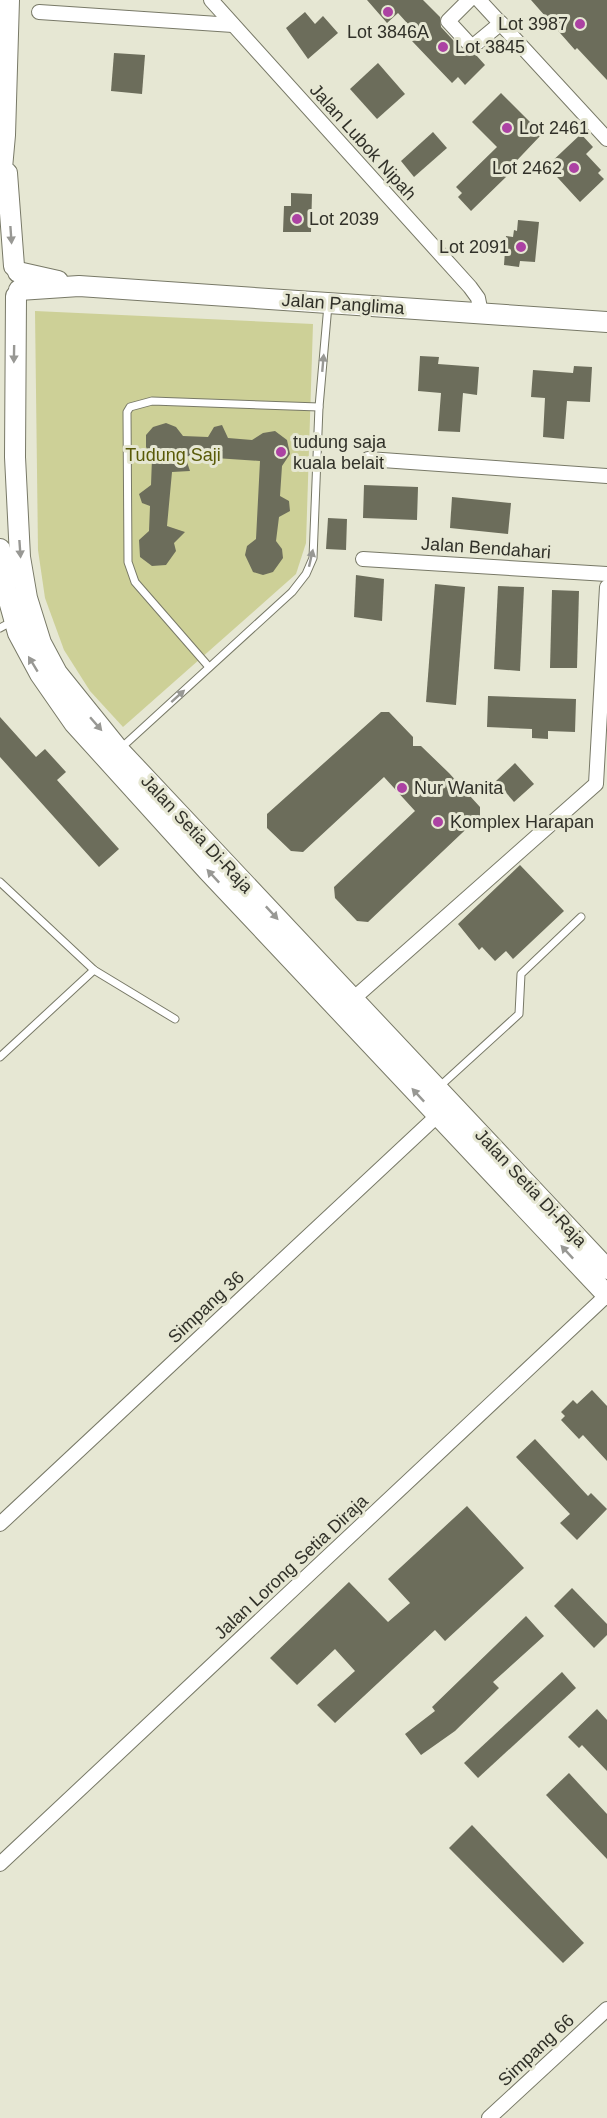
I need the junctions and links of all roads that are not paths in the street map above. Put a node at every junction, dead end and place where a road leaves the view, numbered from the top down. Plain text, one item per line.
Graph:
1 (9, 0) edge
2 (211, 0) edge
3 (469, 0) edge
4 (479, 0) edge
5 (39, 12) dead end
6 (501, 24) junction
7 (233, 25) junction
8 (5, 135) junction
9 (607, 139) edge
10 (0, 190) edge
11 (11, 281) edge
12 (328, 303) junction
13 (481, 313) junction
14 (607, 322) edge
15 (319, 406) junction
16 (368, 459) dead end
17 (607, 476) edge
18 (0, 549) edge
19 (363, 559) dead end
20 (607, 574) edge
21 (607, 587) edge
22 (7, 625) edge
23 (209, 667) junction
24 (119, 750) junction
25 (601, 784) edge
26 (0, 882) edge
27 (580, 917) dead end
28 (94, 970) junction
29 (353, 999) junction
30 (175, 1019) dead end
31 (0, 1057) edge
32 (437, 1088) junction
33 (438, 1116) junction
34 (607, 1269) edge
35 (607, 1295) edge
36 (0, 1524) edge
37 (0, 1864) edge
38 (606, 2010) edge
39 (489, 2118) edge

1 - 8 main road
2 - 7 street, Jalan Lubok Nipah
3 - 6 street
4 - 6 street
5 - 7 street
6 - 9 street
7 - 13 street, Jalan Lubok Nipah
8 - 10 main road
8 -> 11 main road, Jalan Setia Di-Raja
11 - 12 main road, Jalan Panglima
11 -> 24 main road, Jalan Setia Di-Raja
12 - 13 main road, Jalan Panglima
15 -> 12 lane
13 - 14 main road, Jalan Panglima
23 -> 15 lane
15 - 23 lane
16 - 17 street
18 - 22 main road, Jalan Setia Di-Raja
19 - 20 street, Jalan Bendahari
21 - 25 street
33 -> 22 main road, Jalan Setia Di-Raja
24 -> 23 lane
24 -> 29 main road, Jalan Setia Di-Raja
25 - 29 street
26 - 28 lane
27 - 32 lane
28 - 30 lane
28 - 31 lane
29 - 32 main road, Jalan Setia Di-Raja
32 - 34 main road, Jalan Setia Di-Raja
35 -> 33 main road, Jalan Setia Di-Raja
33 - 36 street, Simpang 36
35 - 37 street, Jalan Lorong Setia Diraja
38 - 39 street, Simpang 66

